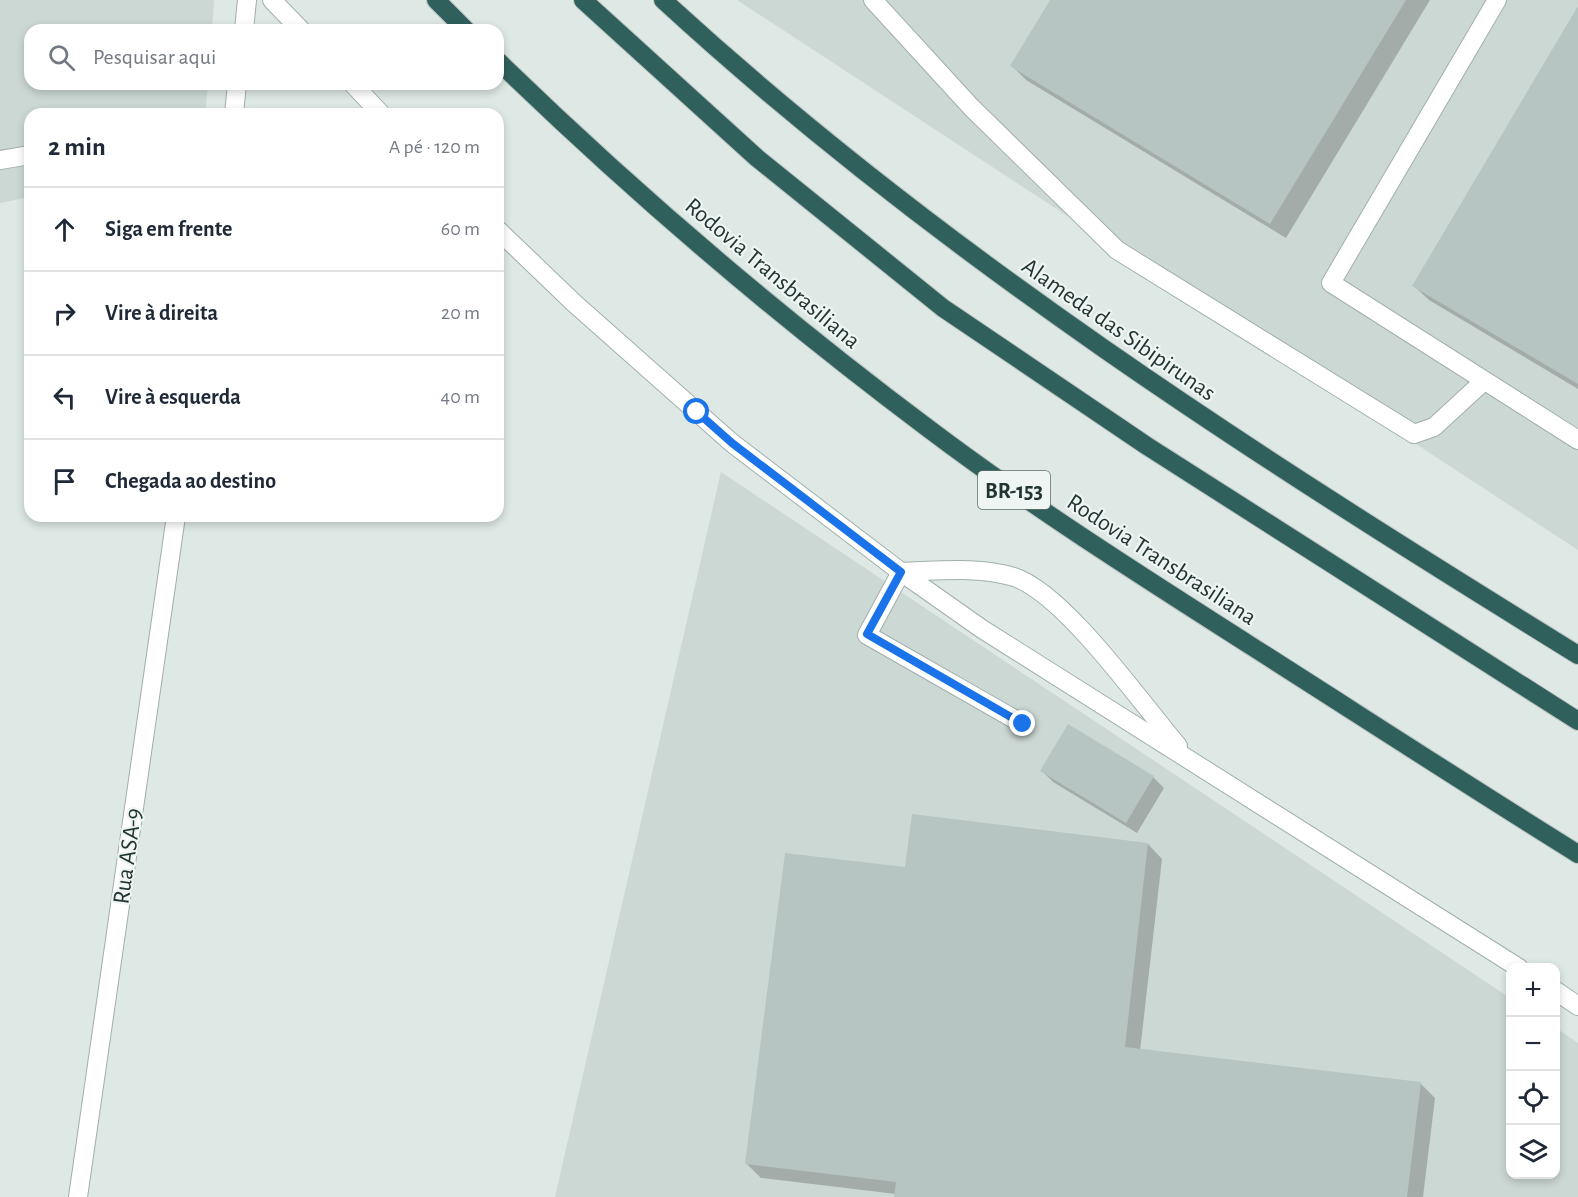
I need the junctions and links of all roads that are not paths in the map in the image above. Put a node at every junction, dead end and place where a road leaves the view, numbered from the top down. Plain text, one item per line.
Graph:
1 (247, 0) edge
2 (272, 0) edge
3 (436, 0) edge
4 (584, 0) edge
5 (663, 0) edge
6 (873, 0) edge
7 (1497, 0) edge
8 (244, 24) edge
9 (295, 24) edge
10 (460, 24) edge
11 (504, 67) edge
12 (236, 90) edge
13 (358, 90) edge
14 (235, 108) edge
15 (375, 108) edge
16 (24, 156) edge
17 (0, 160) edge
18 (504, 236) edge
19 (1484, 381) junction
20 (1578, 440) edge
21 (175, 522) edge
22 (901, 572) junction
23 (1578, 656) edge
24 (1578, 721) edge
25 (1023, 724) dead end
26 (1189, 759) junction
27 (1578, 854) edge
28 (1511, 963) edge
29 (1560, 994) edge
30 (1578, 1006) edge
31 (78, 1197) edge

1 - 8 street
2 - 9 street
3 - 10 highway
4 - 24 highway
5 - 23 highway, Alameda das Sibipirunas
6 - 19 street
7 - 19 street
11 - 27 highway, Rodovia Transbrasiliana / BR-153
12 - 14 street
13 - 15 street
16 - 17 street
18 - 22 street
19 - 20 street
21 - 31 street, Rua ASA-9
22 - 25 street
22 - 26 street
22 - 26 street
26 - 28 street
29 - 30 street

